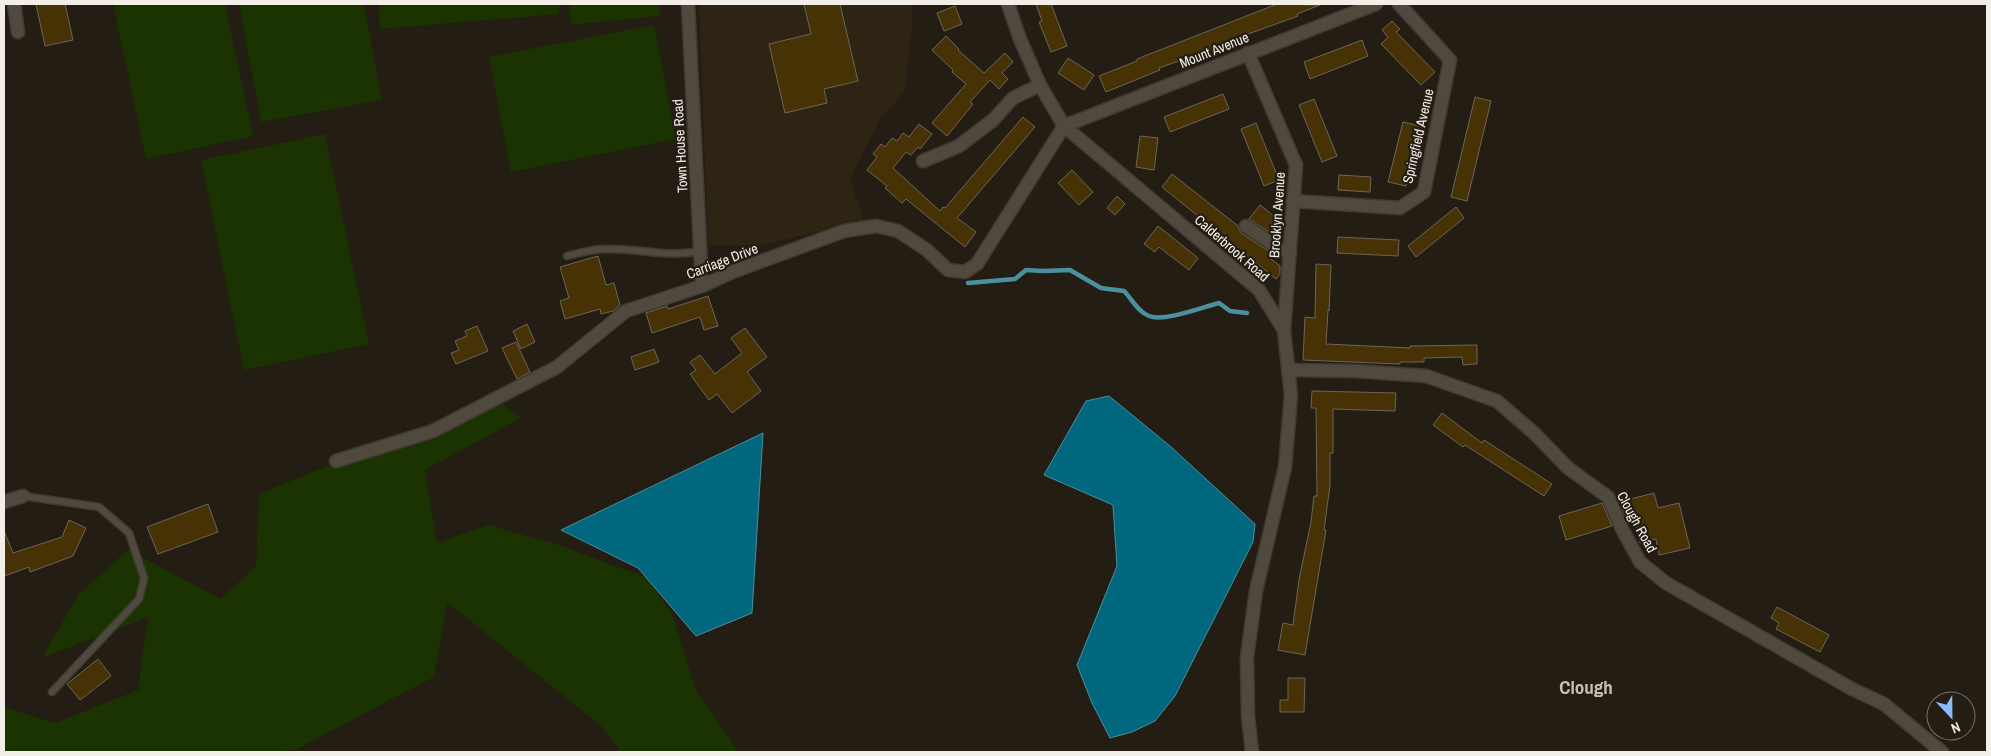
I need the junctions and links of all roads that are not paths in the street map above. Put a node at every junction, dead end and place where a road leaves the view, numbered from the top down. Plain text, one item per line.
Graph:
1 (14, 4) edge
2 (688, 4) edge
3 (1008, 4) edge
4 (1376, 4) edge
5 (1398, 4) edge
6 (18, 32) dead end
7 (1248, 53) junction
8 (1040, 85) junction
9 (1064, 126) junction
10 (923, 161) dead end
11 (1294, 201) junction
12 (1246, 226) dead end
13 (701, 251) junction
14 (1290, 252) junction
15 (567, 256) dead end
16 (702, 286) junction
17 (1284, 330) junction
18 (1288, 370) junction
19 (336, 461) dead end
20 (23, 496) joint
21 (4, 502) edge
22 (52, 692) dead end
23 (1252, 752) edge
24 (1942, 752) edge

1 - 6 street
2 - 13 street, Town House Road
3 - 8 street, Calderbrook Road
4 - 7 street, Mount Avenue
5 - 11 street, Springfield Avenue
7 - 9 street, Mount Avenue
7 - 11 street, Brooklyn Avenue
8 - 9 street, Calderbrook Road
8 - 10 street
9 - 16 street, Carriage Drive
9 - 17 street, Calderbrook Road
11 - 14 street, Brooklyn Avenue
12 - 14 street
13 - 15 lane
13 - 16 street, Town House Road
14 - 17 street, Brooklyn Avenue
16 - 19 street, Carriage Drive
17 - 18 street, Calderbrook Road
18 - 23 street, Calderbrook Road
18 - 24 street, Clough Road
20 - 21 street
20 - 22 lane

